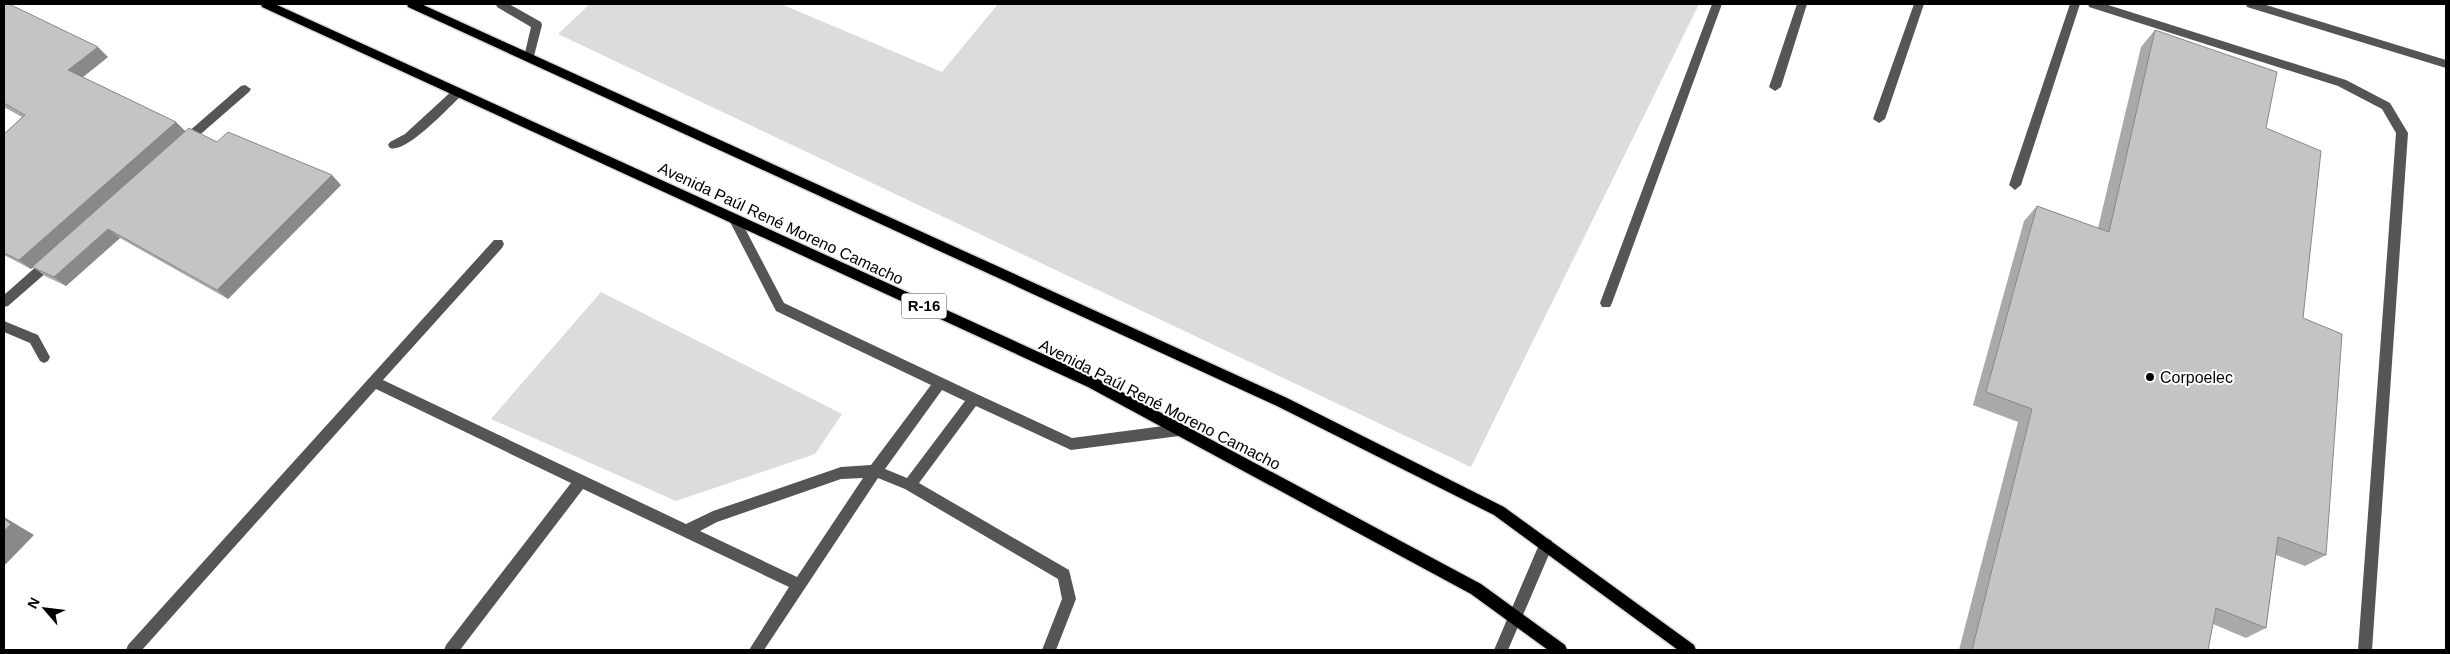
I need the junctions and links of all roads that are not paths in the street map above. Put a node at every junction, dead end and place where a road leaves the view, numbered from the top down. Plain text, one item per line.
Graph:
1 (266, 4) edge
2 (412, 4) edge
3 (501, 4) edge
4 (1717, 4) edge
5 (1802, 4) edge
6 (1919, 4) edge
7 (2076, 4) edge
8 (2093, 4) edge
9 (2251, 4) edge
10 (529, 57) junction
11 (2446, 64) edge
12 (1775, 87) dead end
13 (245, 89) dead end
14 (458, 92) junction
15 (1879, 119) dead end
16 (394, 144) dead end
17 (172, 154) edge
18 (2016, 185) dead end
19 (736, 220) junction
20 (498, 244) dead end
21 (62, 251) edge
22 (4, 302) edge
23 (1606, 303) dead end
24 (4, 326) edge
25 (44, 356) dead end
26 (374, 382) junction
27 (941, 382) junction
28 (974, 399) junction
29 (1179, 430) junction
30 (875, 471) junction
31 (581, 481) junction
32 (910, 485) junction
33 (687, 531) junction
34 (1546, 546) junction
35 (799, 585) junction
36 (1514, 617) junction
37 (133, 650) edge
38 (451, 650) edge
39 (756, 650) edge
40 (1049, 650) edge
41 (1502, 650) edge
42 (1560, 650) edge
43 (1689, 650) edge
44 (2365, 650) edge

1 - 14 main road, Avenida Paúl René Moreno Camacho / R-16
2 - 10 main road
3 - 10 street
4 - 23 street
5 - 12 street
6 - 15 street
7 - 18 street
8 - 44 street
9 - 11 street
10 - 34 main road
13 - 17 street
14 - 16 street
14 - 19 main road, Avenida Paúl René Moreno Camacho / R-16
19 - 27 street
19 - 29 main road, Avenida Paúl René Moreno Camacho / R-16
20 - 26 street
21 - 22 street
24 - 25 street
26 - 31 street
26 - 37 street
27 - 28 street
27 - 30 street
28 - 29 street
28 - 32 street
29 - 36 main road, Avenida Paúl René Moreno Camacho / R-16
30 - 32 street
30 - 33 street
30 - 35 street
31 - 33 street
31 - 38 street
32 - 40 street
33 - 35 street
34 - 36 street
34 - 43 main road
35 - 39 street
36 - 41 street
36 - 42 main road, Avenida Paúl René Moreno Camacho / R-16

